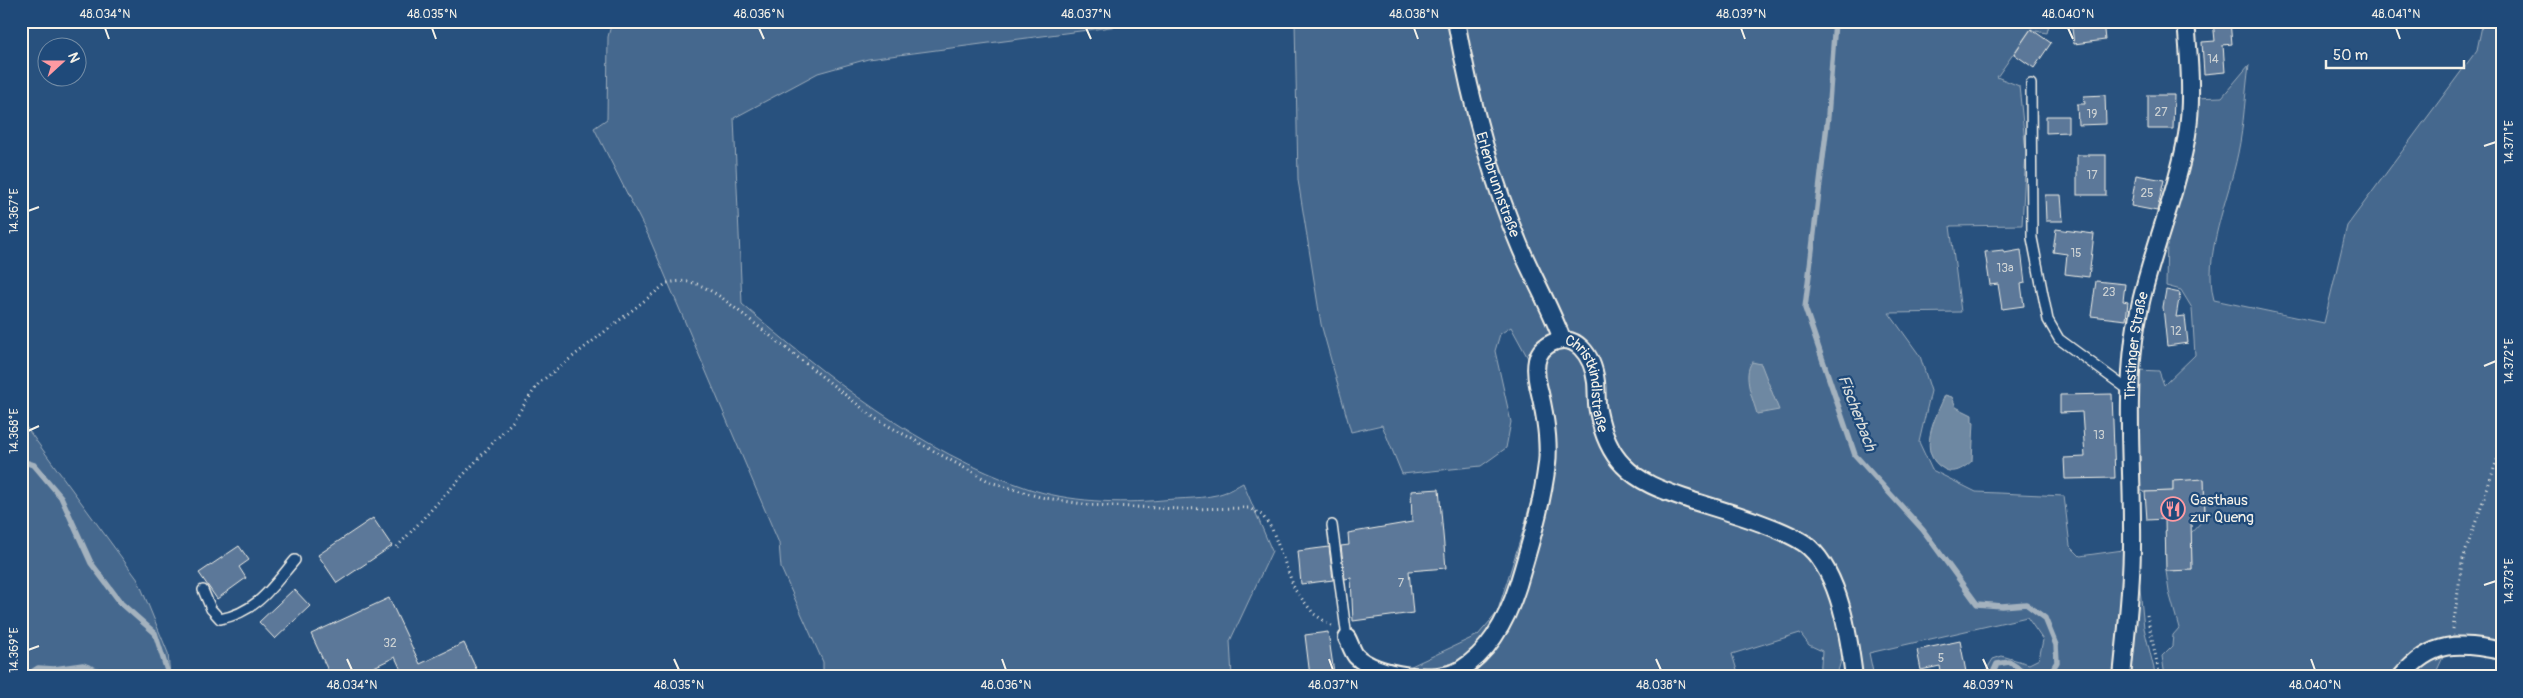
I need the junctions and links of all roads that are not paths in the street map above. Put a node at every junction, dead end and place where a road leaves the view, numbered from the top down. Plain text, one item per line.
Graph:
1 (1456, 21) edge
2 (2186, 21) edge
3 (2031, 84) dead end
4 (1562, 339) junction
5 (2130, 390) junction
6 (1332, 525) dead end
7 (296, 560) dead end
8 (204, 590) dead end
9 (1347, 638) joint
10 (2502, 651) edge
11 (1854, 677) edge
12 (2122, 677) edge
13 (2401, 677) edge

1 - 4 street, Erlenbrunnstraße
2 - 5 street, Tinstinger Straße
3 - 5 lane
4 - 9 street, Christkindlstraße
4 - 11 street, Christkindlstraße
5 - 12 street, Tinstinger Straße
6 - 9 lane
7 - 8 lane
10 - 13 street

